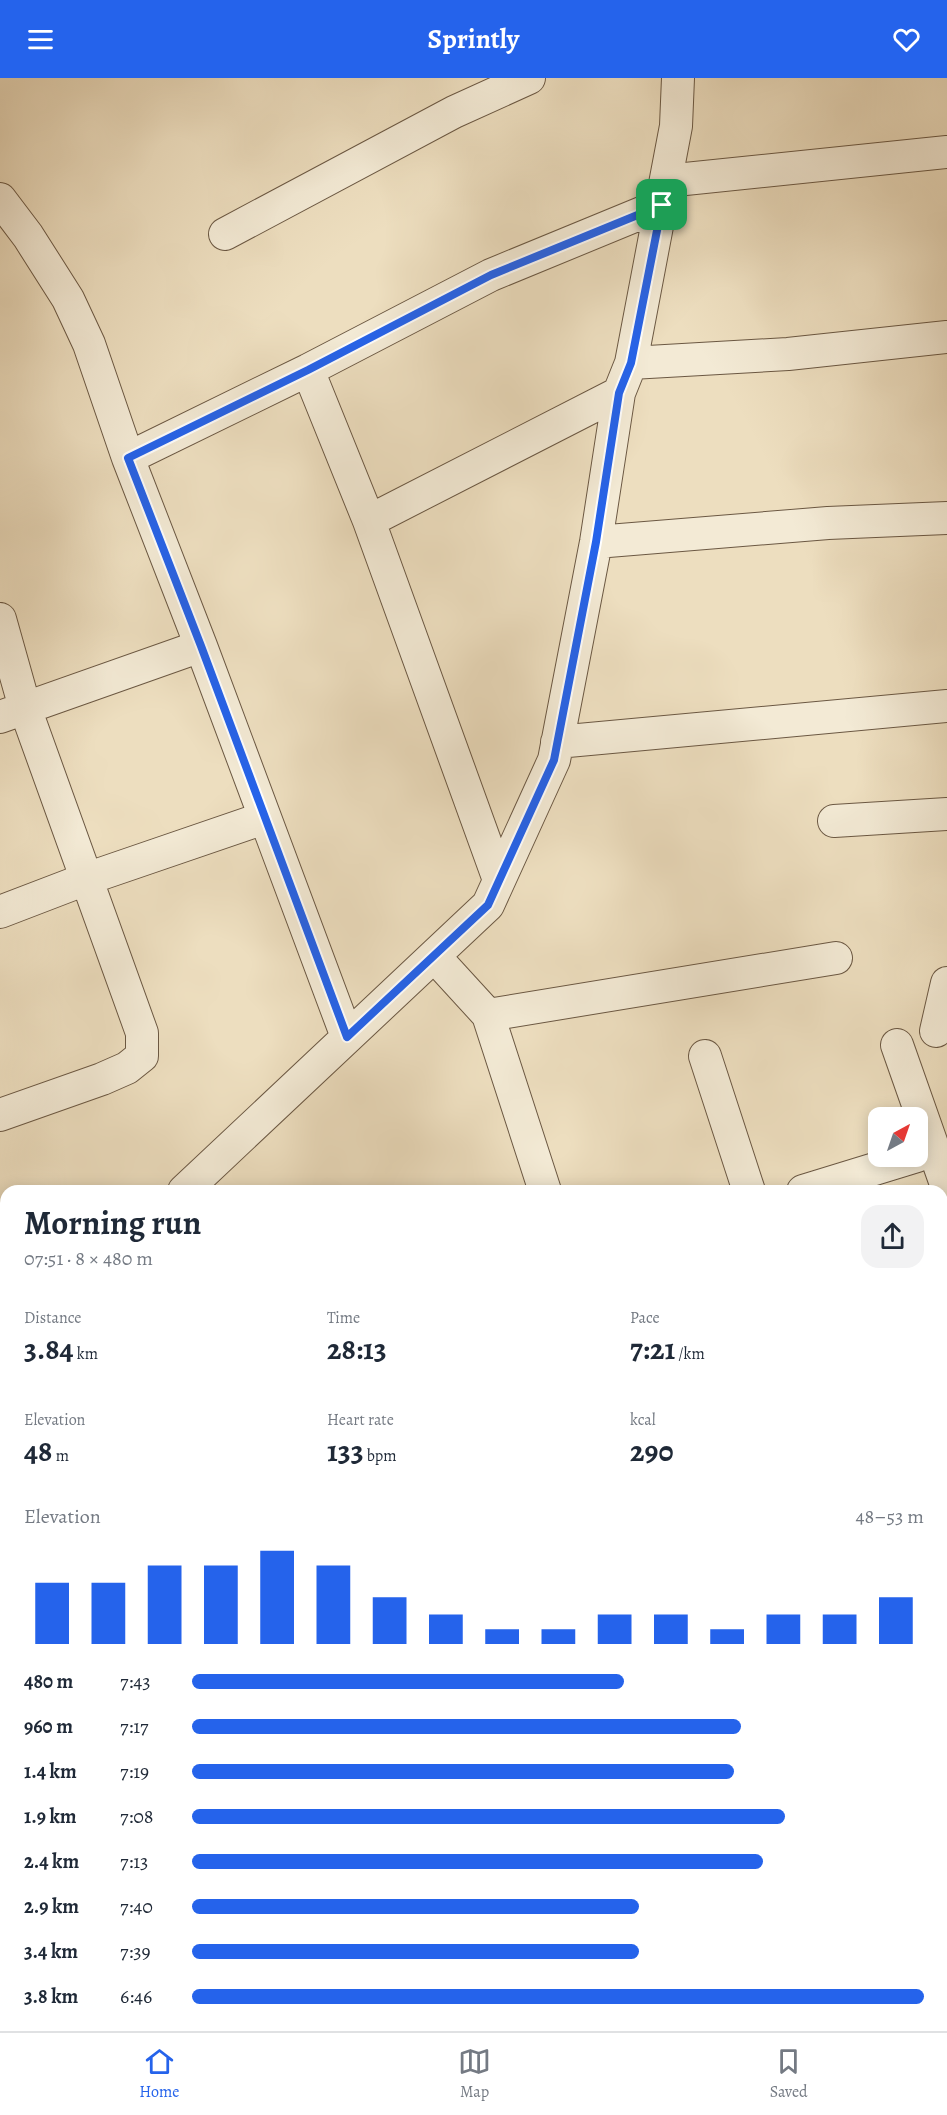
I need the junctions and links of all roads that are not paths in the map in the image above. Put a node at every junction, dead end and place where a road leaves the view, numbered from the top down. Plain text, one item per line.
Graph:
1 (529, 78) edge
2 (678, 78) edge
3 (947, 152) edge
4 (664, 193) junction
5 (0, 199) edge
6 (225, 234) dead end
7 (947, 337) edge
8 (631, 363) junction
9 (308, 370) junction
10 (619, 393) junction
11 (128, 458) junction
12 (947, 518) edge
13 (369, 521) junction
14 (596, 542) junction
15 (0, 619) edge
16 (201, 646) junction
17 (947, 706) edge
18 (13, 712) edge
19 (557, 742) junction
20 (947, 814) edge
21 (264, 818) junction
22 (834, 821) dead end
23 (86, 879) junction
24 (499, 880) junction
25 (0, 912) edge
26 (434, 956) junction
27 (836, 958) dead end
28 (947, 983) edge
29 (488, 1015) junction
30 (936, 1031) dead end
31 (347, 1037) junction
32 (897, 1045) dead end
33 (705, 1056) dead end
34 (0, 1115) edge
35 (929, 1153) edge
36 (190, 1185) edge
37 (543, 1185) edge
38 (747, 1185) edge
39 (822, 1185) edge
40 (946, 1185) edge

1 - 6 street
2 - 4 street
3 - 4 street
4 - 8 street
4 - 9 street
5 - 11 street
7 - 8 street
8 - 10 street
9 - 11 street
9 - 13 street
10 - 13 street
10 - 14 street
11 - 16 street
12 - 14 street
13 - 24 street
14 - 19 street
15 - 18 street
16 - 18 street
16 - 21 street
17 - 19 street
18 - 23 street
19 - 24 street
20 - 22 street
21 - 23 street
21 - 31 street
23 - 25 street
23 - 34 street
24 - 26 street
26 - 29 street
26 - 31 street
27 - 29 street
28 - 30 street
29 - 37 street
31 - 36 street
32 - 35 street
33 - 38 street
35 - 39 street
35 - 40 street

